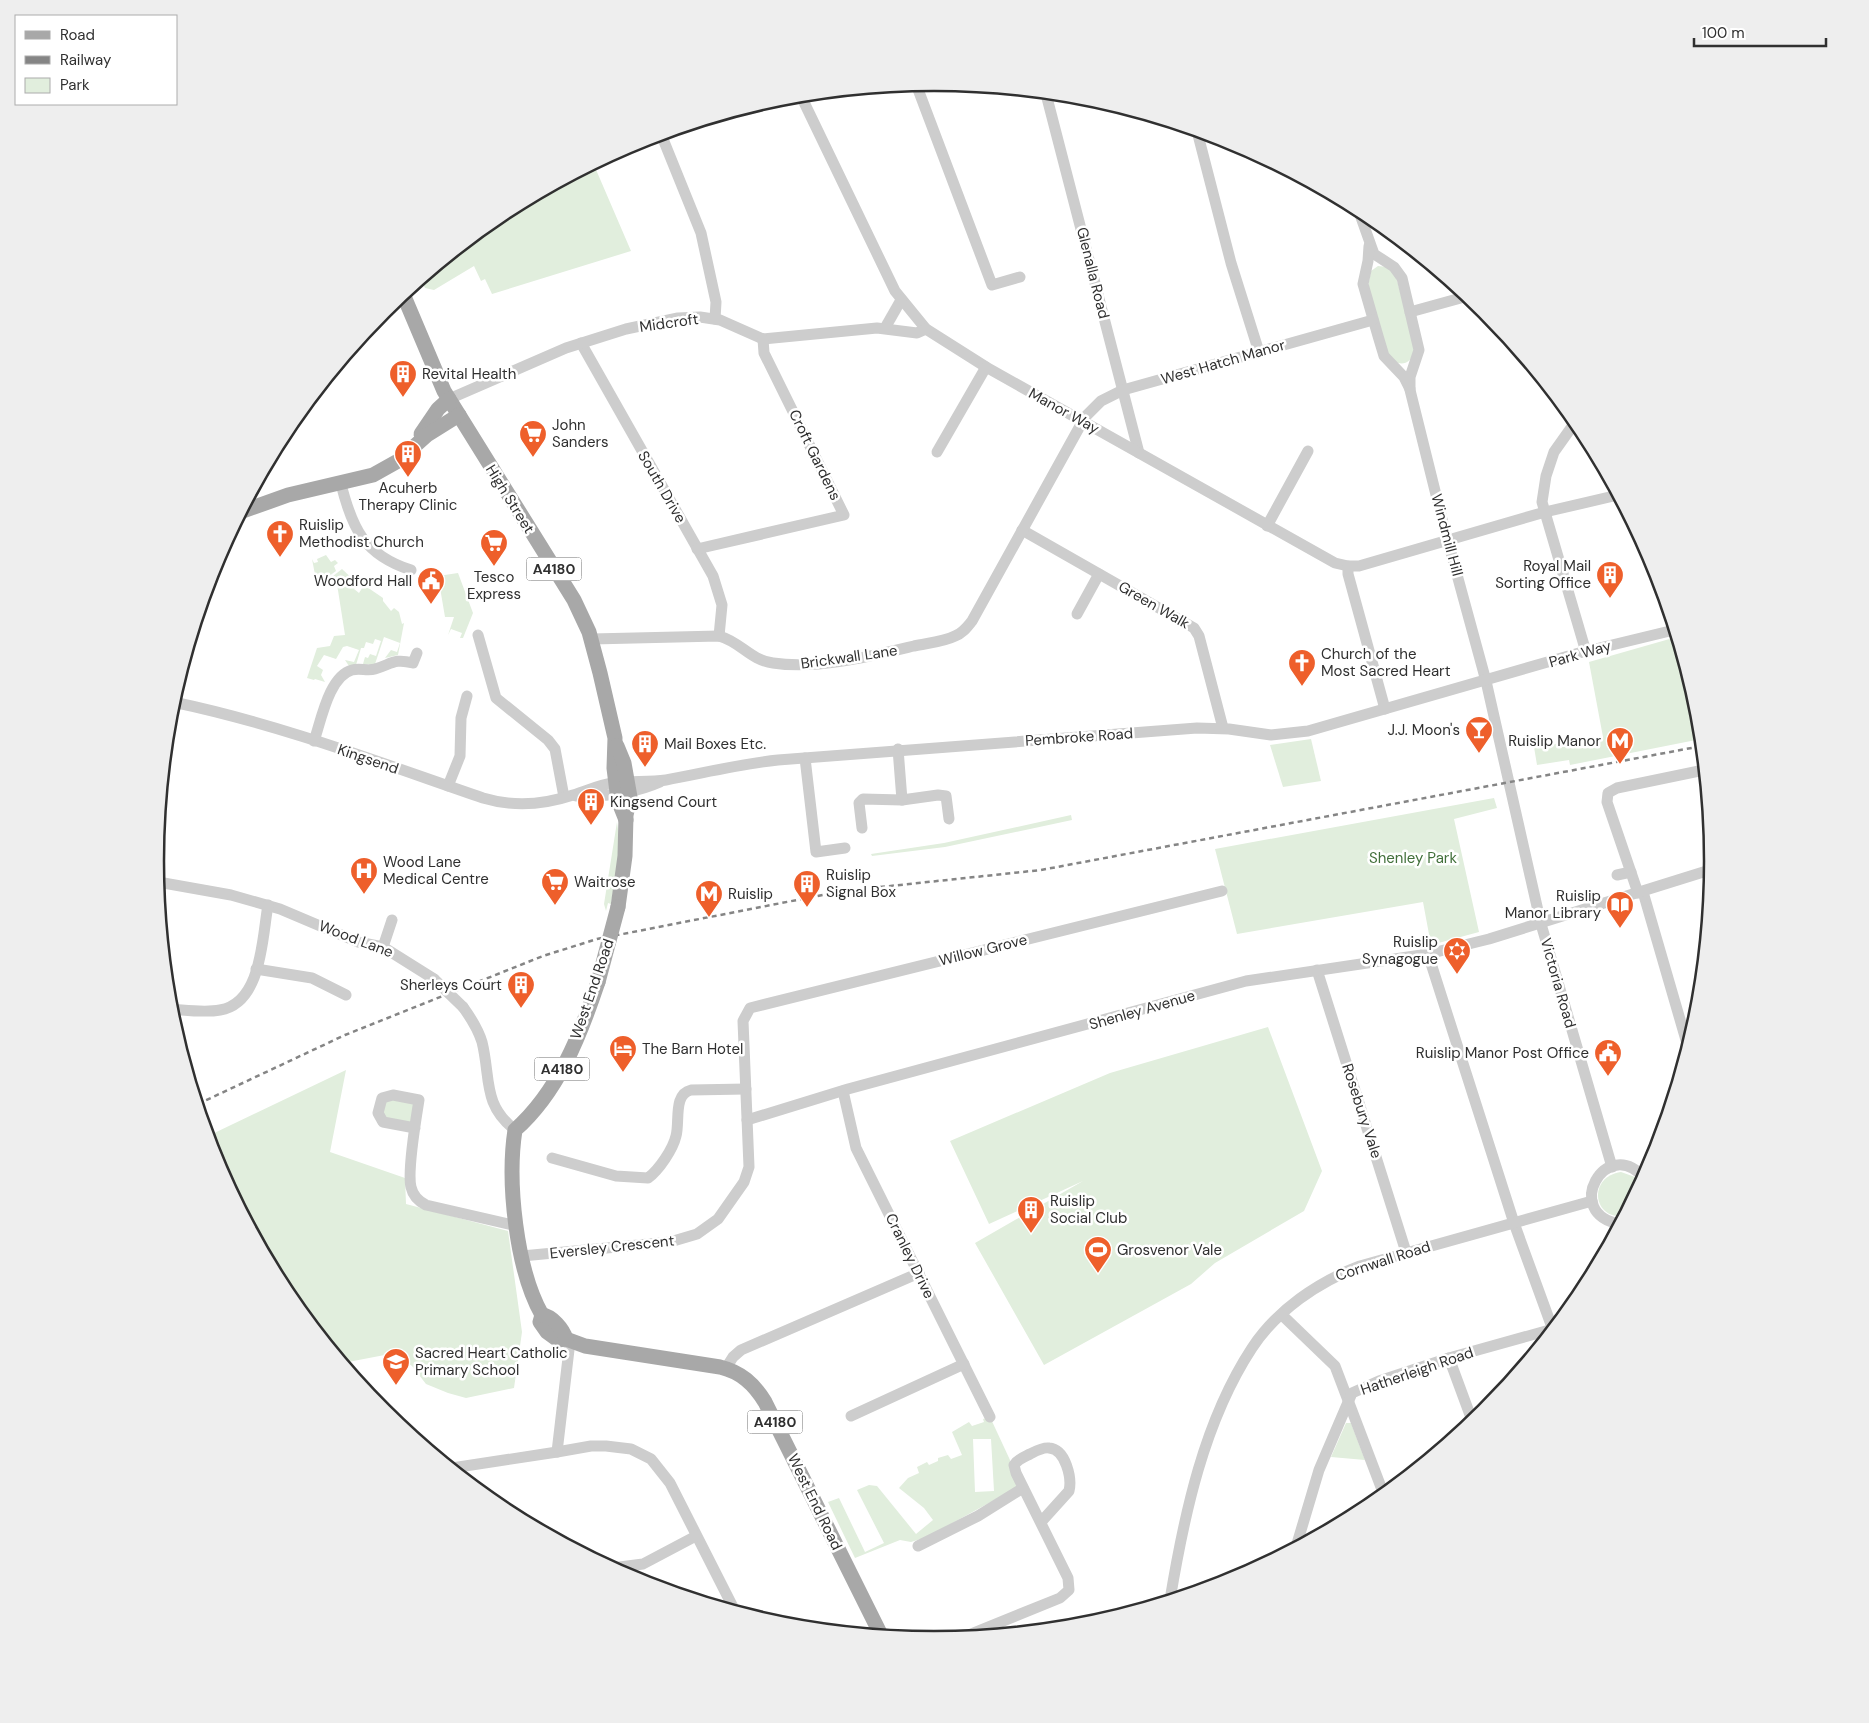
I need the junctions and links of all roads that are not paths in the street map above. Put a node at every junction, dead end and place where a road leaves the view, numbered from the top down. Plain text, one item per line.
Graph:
1 (919, 92) edge
2 (1048, 100) edge
3 (804, 103) edge
4 (1199, 138) edge
5 (664, 141) edge
6 (1362, 221) edge
7 (1369, 244) junction
8 (1020, 277) dead end
9 (1459, 298) edge
10 (901, 300) junction
11 (406, 302) edge
12 (1410, 312) junction
13 (715, 319) junction
14 (1373, 320) junction
15 (885, 328) junction
16 (926, 329) junction
17 (763, 339) junction
18 (580, 344) junction
19 (1259, 352) junction
20 (986, 367) junction
21 (1123, 390) junction
22 (1410, 390) junction
23 (449, 399) junction
24 (458, 415) junction
25 (1083, 421) junction
26 (1571, 428) edge
27 (413, 446) junction
28 (1308, 451) dead end
29 (937, 452) dead end
30 (1140, 453) junction
31 (341, 484) junction
32 (1612, 496) edge
33 (250, 508) edge
34 (1544, 512) junction
35 (1268, 526) junction
36 (1022, 530) junction
37 (1448, 540) junction
38 (697, 549) junction
39 (1348, 566) junction
40 (411, 570) dead end
41 (1099, 574) junction
42 (1077, 614) dead end
43 (1669, 631) edge
44 (961, 633) joint
45 (478, 635) dead end
46 (719, 636) junction
47 (592, 640) junction
48 (1586, 652) junction
49 (417, 653) dead end
50 (1486, 681) junction
51 (467, 696) dead end
52 (181, 704) edge
53 (1384, 709) junction
54 (1223, 728) junction
55 (314, 741) junction
56 (898, 750) junction
57 (805, 758) junction
58 (1699, 771) edge
59 (448, 786) junction
60 (624, 786) junction
61 (564, 798) junction
62 (902, 800) junction
63 (1612, 816) junction
64 (949, 819) dead end
65 (1600, 820) dead end
66 (862, 828) dead end
67 (844, 848) dead end
68 (1631, 872) junction
69 (1705, 873) edge
70 (1617, 875) dead end
71 (165, 883) edge
72 (1222, 891) dead end
73 (1641, 892) junction
74 (268, 905) junction
75 (392, 920) dead end
76 (1541, 924) junction
77 (384, 947) junction
78 (1428, 954) junction
79 (256, 969) junction
80 (1317, 970) junction
81 (346, 995) dead end
82 (178, 1009) edge
83 (746, 1012) joint
84 (1685, 1036) edge
85 (746, 1089) junction
86 (843, 1091) junction
87 (747, 1120) junction
88 (415, 1128) dead end
89 (514, 1130) junction
90 (552, 1158) dead end
91 (1612, 1166) junction
92 (1638, 1173) edge
93 (1592, 1201) junction
94 (1615, 1222) edge
95 (1514, 1223) junction
96 (517, 1226) junction
97 (1406, 1252) junction
98 (522, 1256) junction
99 (919, 1273) junction
100 (1282, 1315) junction
101 (1551, 1323) edge
102 (1545, 1331) edge
103 (568, 1340) junction
104 (1449, 1358) junction
105 (964, 1364) junction
106 (726, 1368) junction
107 (1348, 1406) junction
108 (1470, 1415) edge
109 (852, 1416) dead end
110 (990, 1416) dead end
111 (557, 1452) junction
112 (459, 1467) edge
113 (1023, 1488) junction
114 (1381, 1488) edge
115 (1041, 1522) junction
116 (696, 1536) junction
117 (1298, 1540) edge
118 (918, 1546) dead end
119 (625, 1566) edge
120 (1171, 1594) edge
121 (731, 1605) edge
122 (878, 1629) edge
123 (980, 1630) edge

1 - 8 street
2 - 21 street, Glenalla Road
3 - 10 street, Manor Way
4 - 19 street
5 - 13 street
6 - 7 street, Windmill Hill
7 - 12 street, Windmill Hill
7 - 14 street, Windmill Hill
9 - 12 street
10 - 15 street
10 - 16 street, Manor Way
11 - 23 main road, High Street / A4180
12 - 22 street, Windmill Hill
13 - 17 street, Midcroft
13 - 18 street, Midcroft
14 - 19 street, West Hatch Manor
14 - 22 street, Windmill Hill
15 - 16 street, Midcroft
15 - 17 street, Midcroft
16 - 20 street, Manor Way
17 - 38 street, Croft Gardens
18 - 23 street, Midcroft
18 - 38 street, South Drive
19 - 21 street, West Hatch Manor
20 - 25 street, Manor Way
20 - 29 street
21 - 25 street, West Hatch Manor
21 - 30 street, Glenalla Road
22 - 37 street, Windmill Hill
23 - 24 main road, High Street / A4180
23 - 27 main road
24 - 27 main road
24 - 47 main road, High Street / A4180
25 - 30 street, Manor Way
25 - 36 street, West Hatch Manor
26 - 34 street
27 - 31 main road
28 - 35 street
30 - 35 street, Manor Way
31 - 33 main road
31 - 40 street
32 - 34 street
34 - 37 street
34 - 48 street
35 - 39 street, Manor Way
36 - 41 street, Green Walk
36 - 44 street, West Hatch Manor
37 - 39 street
37 - 50 street, Windmill Hill
38 - 46 street, South Drive
39 - 53 street
41 - 42 street
41 - 54 street, Green Walk
43 - 48 street, Park Way
44 - 46 street, Brickwall Lane
45 - 61 street
46 - 47 street, Brickwall Lane
47 - 60 main road, High Street / A4180
48 - 50 street, Park Way
49 - 55 street
50 - 53 street, Pembroke Road
50 - 76 street, Victoria Road
51 - 59 street
52 - 55 street, Kingsend
53 - 54 street, Pembroke Road
54 - 56 street, Pembroke Road
55 - 59 street, Kingsend
56 - 57 street, Pembroke Road
56 - 62 street
57 - 60 street, Pembroke Road
57 - 67 street
58 - 63 street
59 - 61 street, Kingsend
60 - 61 street, Kingsend
60 - 89 main road, West End Road / A4180, bridge
62 - 64 street
62 - 66 street
63 - 65 street
63 - 68 street
68 - 70 street
68 - 73 street
69 - 73 street, Shenley Avenue
71 - 74 street, Wood Lane
72 - 83 street, Willow Grove
73 - 76 street, Shenley Avenue
73 - 84 street
74 - 77 street, Wood Lane
74 - 79 street
75 - 77 street
76 - 78 street, Shenley Avenue
76 - 91 street, Victoria Road
77 - 89 street, Wood Lane, bridge
78 - 80 street, Shenley Avenue
78 - 95 street
79 - 81 street
79 - 82 street
80 - 86 street, Shenley Avenue
80 - 97 street, Rosebury Vale
83 - 85 street, Eversley Crescent
85 - 87 street, Eversley Crescent
85 - 90 street
86 - 87 street, Shenley Avenue
86 - 99 street, Cranley Drive
87 - 98 street, Eversley Crescent
88 - 96 street
89 - 96 main road
91 - 92 street
91 - 93 street
93 - 94 street
93 - 95 street, Cornwall Road
95 - 97 street, Cornwall Road
95 - 101 street
96 - 98 main road
97 - 100 street, Cornwall Road
98 - 103 main road
99 - 105 street, Cranley Drive
99 - 106 street
100 - 107 street
100 - 120 street, Cornwall Road
102 - 104 street, Hatherleigh Road
103 - 106 main road, West End Road / A4180
103 - 111 street
104 - 107 street, Hatherleigh Road
104 - 108 street
105 - 109 street
105 - 110 street, Cranley Drive
106 - 122 main road, West End Road / A4180
107 - 114 street
107 - 117 street, Hatherleigh Road
111 - 112 street
111 - 116 street
113 - 115 street
113 - 115 street
113 - 118 street
115 - 123 street
116 - 119 street
116 - 121 street

